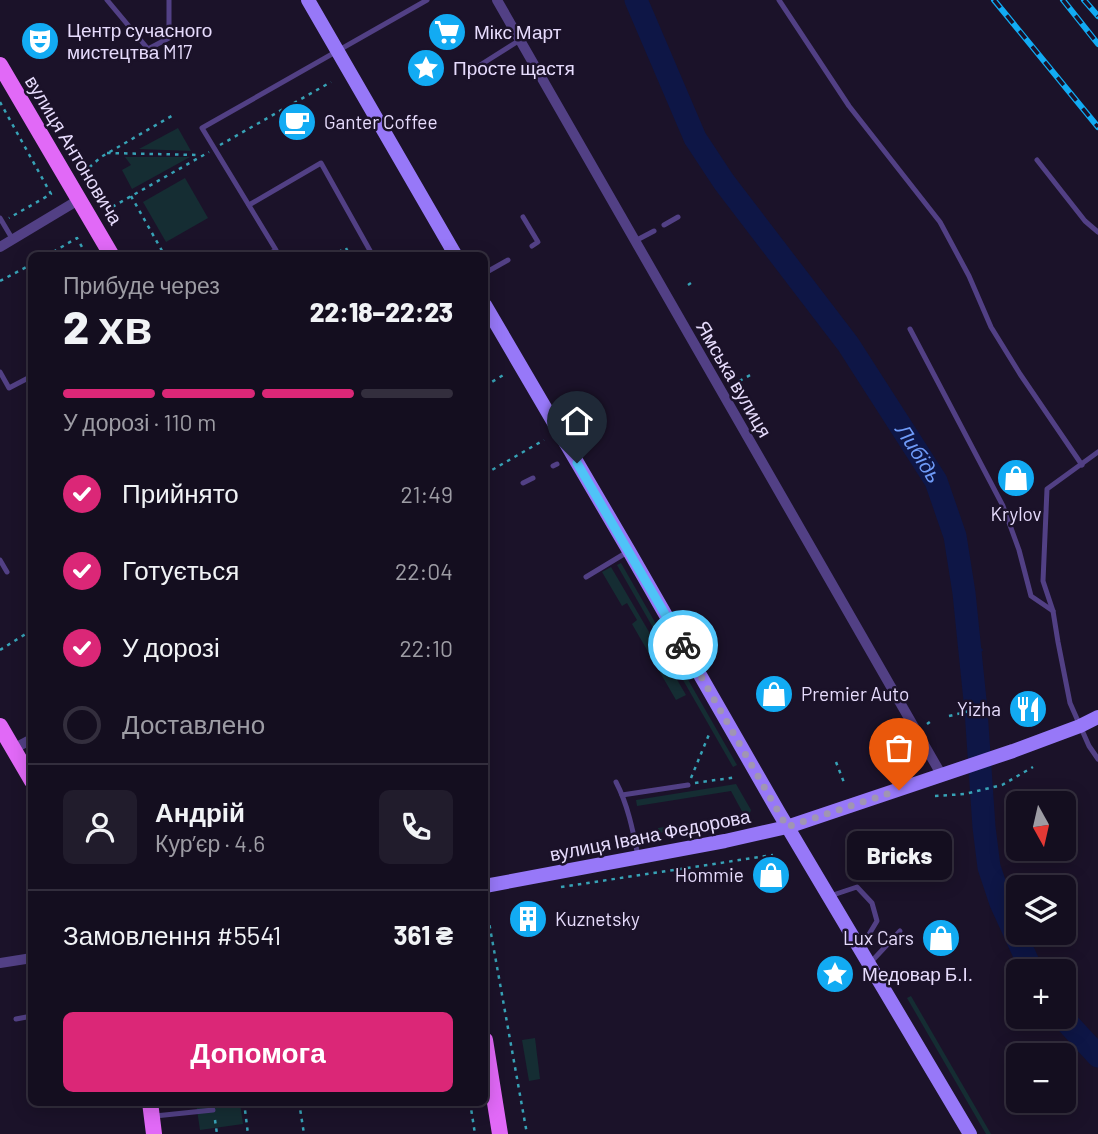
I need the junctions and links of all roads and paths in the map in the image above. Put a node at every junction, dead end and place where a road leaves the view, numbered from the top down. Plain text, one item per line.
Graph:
1 (107, 0) edge
2 (169, 0) edge
3 (307, 0) edge
4 (427, 0) edge
5 (497, 0) edge
6 (779, 0) edge
7 (520, 40) junction
8 (337, 51) junction
9 (0, 65) edge
10 (466, 74) dead end
11 (0, 102) edge
12 (174, 114) dead end
13 (107, 153) junction
14 (202, 156) dead end
15 (1037, 160) dead end
16 (83, 173) dead end
17 (131, 196) dead end
18 (79, 199) junction
19 (249, 205) junction
20 (523, 217) dead end
21 (678, 217) dead end
22 (1, 220) edge
23 (664, 225) dead end
24 (654, 231) dead end
25 (1098, 232) edge
26 (13, 240) junction
27 (635, 241) junction
28 (532, 246) dead end
29 (0, 247) edge
30 (276, 250) junction
31 (53, 252) edge
32 (85, 252) edge
33 (110, 252) edge
34 (163, 252) edge
35 (273, 252) edge
36 (286, 252) edge
37 (371, 252) edge
38 (454, 252) edge
39 (508, 260) dead end
40 (28, 266) edge
41 (488, 271) edge
42 (0, 281) edge
43 (488, 312) edge
44 (910, 329) dead end
45 (0, 372) edge
46 (754, 373) dead end
47 (505, 374) dead end
48 (28, 378) edge
49 (488, 384) edge
50 (732, 385) dead end
51 (544, 440) dead end
52 (1098, 452) edge
53 (1082, 464) junction
54 (488, 472) edge
55 (533, 478) dead end
56 (523, 483) dead end
57 (629, 551) junction
58 (0, 560) edge
59 (7, 572) dead end
60 (586, 576) dead end
61 (1053, 611) junction
62 (28, 632) edge
63 (0, 650) edge
64 (974, 710) dead end
65 (949, 716) dead end
66 (1098, 717) edge
67 (0, 726) edge
68 (1080, 726) junction
69 (710, 732) dead end
70 (28, 741) edge
71 (13, 749) junction
72 (1098, 759) edge
73 (836, 762) dead end
74 (1033, 767) dead end
75 (28, 774) edge
76 (941, 774) junction
77 (737, 777) dead end
78 (616, 782) dead end
79 (688, 785) junction
80 (845, 785) dead end
81 (622, 795) junction
82 (935, 796) dead end
83 (787, 827) junction
84 (773, 855) dead end
85 (638, 856) junction
86 (488, 885) edge
87 (554, 888) dead end
88 (829, 896) junction
89 (488, 915) edge
90 (900, 932) dead end
91 (861, 949) junction
92 (28, 959) edge
93 (0, 963) edge
94 (869, 963) junction
95 (28, 1017) edge
96 (16, 1019) dead end
97 (488, 1059) edge
98 (244, 1106) edge
99 (300, 1106) edge
100 (471, 1106) edge
101 (151, 1109) edge
102 (214, 1110) dead end
103 (154, 1134) edge
104 (248, 1134) edge
105 (304, 1134) edge
106 (475, 1134) edge
107 (500, 1134) edge
108 (527, 1134) edge
109 (970, 1134) edge

1 - 2 lane
3 - 8 main road
4 - 8 lane
5 - 7 street, Ямська вулиця
6 - 53 lane
7 - 10 lane
7 - 27 street, Ямська вулиця
8 - 19 lane
8 - 38 main road
9 - 18 main road, вулиця Антоновича
11 - 22 path
12 - 13 path
13 - 14 path
13 - 16 path
15 - 25 lane
17 - 34 path
18 - 26 street
18 - 33 main road, вулиця Антоновича
19 - 30 lane
19 - 37 lane
20 - 28 lane
21 - 23 lane
22 - 26 lane
24 - 27 lane
26 - 29 street
27 - 76 street, Ямська вулиця
30 - 35 lane
30 - 36 path
31 - 32 path
39 - 41 lane
40 - 42 path
43 - 57 main road
44 - 61 lane
45 - 48 lane
46 - 50 path
47 - 49 path
51 - 54 path
52 - 53 lane
53 - 61 lane
55 - 56 lane
57 - 60 lane
57 - 83 main road
58 - 59 lane
61 - 68 lane
62 - 63 path
64 - 65 path
66 - 68 main road, вулиця Івана Федорова
67 - 71 main road
68 - 72 lane
68 - 76 main road, вулиця Івана Федорова
69 - 79 path
70 - 71 street
71 - 75 main road
73 - 80 path
74 - 82 path
76 - 83 main road, вулиця Івана Федорова
77 - 79 path
78 - 81 lane
79 - 81 lane
81 - 85 lane
83 - 85 main road, вулиця Івана Федорова
83 - 88 main road
84 - 87 path
85 - 86 main road, вулиця Івана Федорова
88 - 91 main road
88 - 91 lane
89 - 108 path
90 - 94 lane
91 - 94 main road
92 - 93 street
94 - 109 main road
95 - 96 lane
97 - 107 main road
98 - 104 path
99 - 105 path
100 - 106 path
101 - 102 lane
101 - 103 main road

